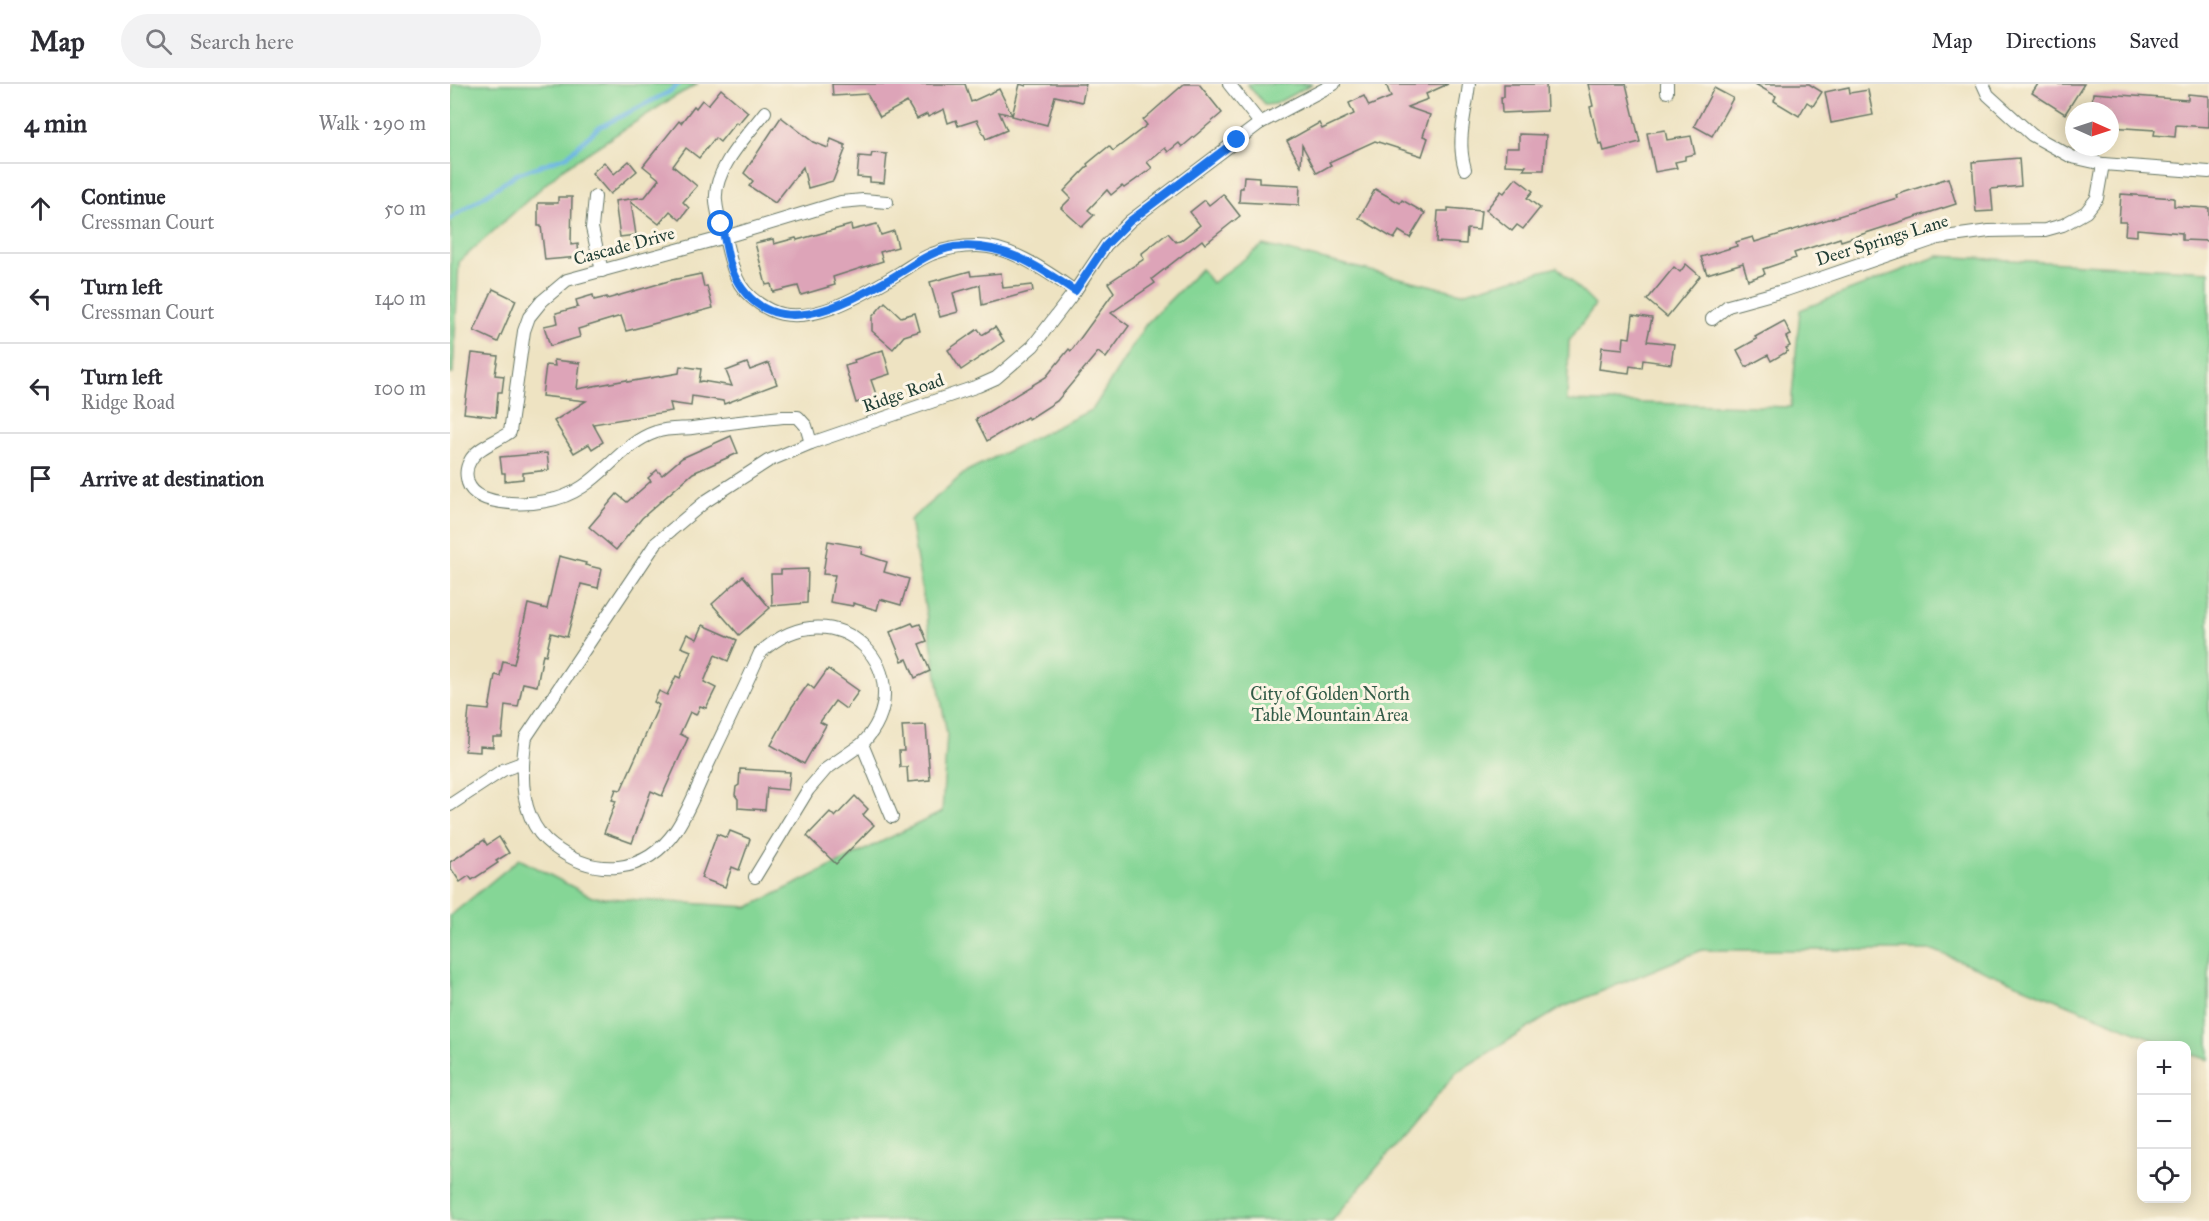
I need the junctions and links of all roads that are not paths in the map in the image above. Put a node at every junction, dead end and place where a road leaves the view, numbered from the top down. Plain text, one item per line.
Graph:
1 (1229, 84) edge
2 (1335, 84) edge
3 (1469, 84) edge
4 (1983, 84) edge
5 (765, 112) dead end
6 (1260, 123) junction
7 (2103, 164) junction
8 (1465, 169) dead end
9 (2209, 172) edge
10 (595, 197) dead end
11 (886, 202) dead end
12 (725, 237) junction
13 (602, 271) junction
14 (1075, 291) junction
15 (1712, 319) dead end
16 (811, 443) junction
17 (862, 744) junction
18 (522, 763) junction
19 (450, 805) edge
20 (892, 817) dead end
21 (755, 877) dead end

1 - 6 street
2 - 6 street, Ridge Road
3 - 8 street
4 - 7 street
5 - 12 street
6 - 14 street, Ridge Road
7 - 9 street
7 - 15 street, Deer Springs Lane
10 - 13 street
11 - 12 street, Cascade Drive
12 - 13 street, Cascade Drive
12 - 14 street
13 - 16 street, Cascade Drive
14 - 16 street, Ridge Road
16 - 18 street, Ridge Road
17 - 18 street, Ridge Road
17 - 20 street
17 - 21 street, Ridge Road
18 - 19 street

